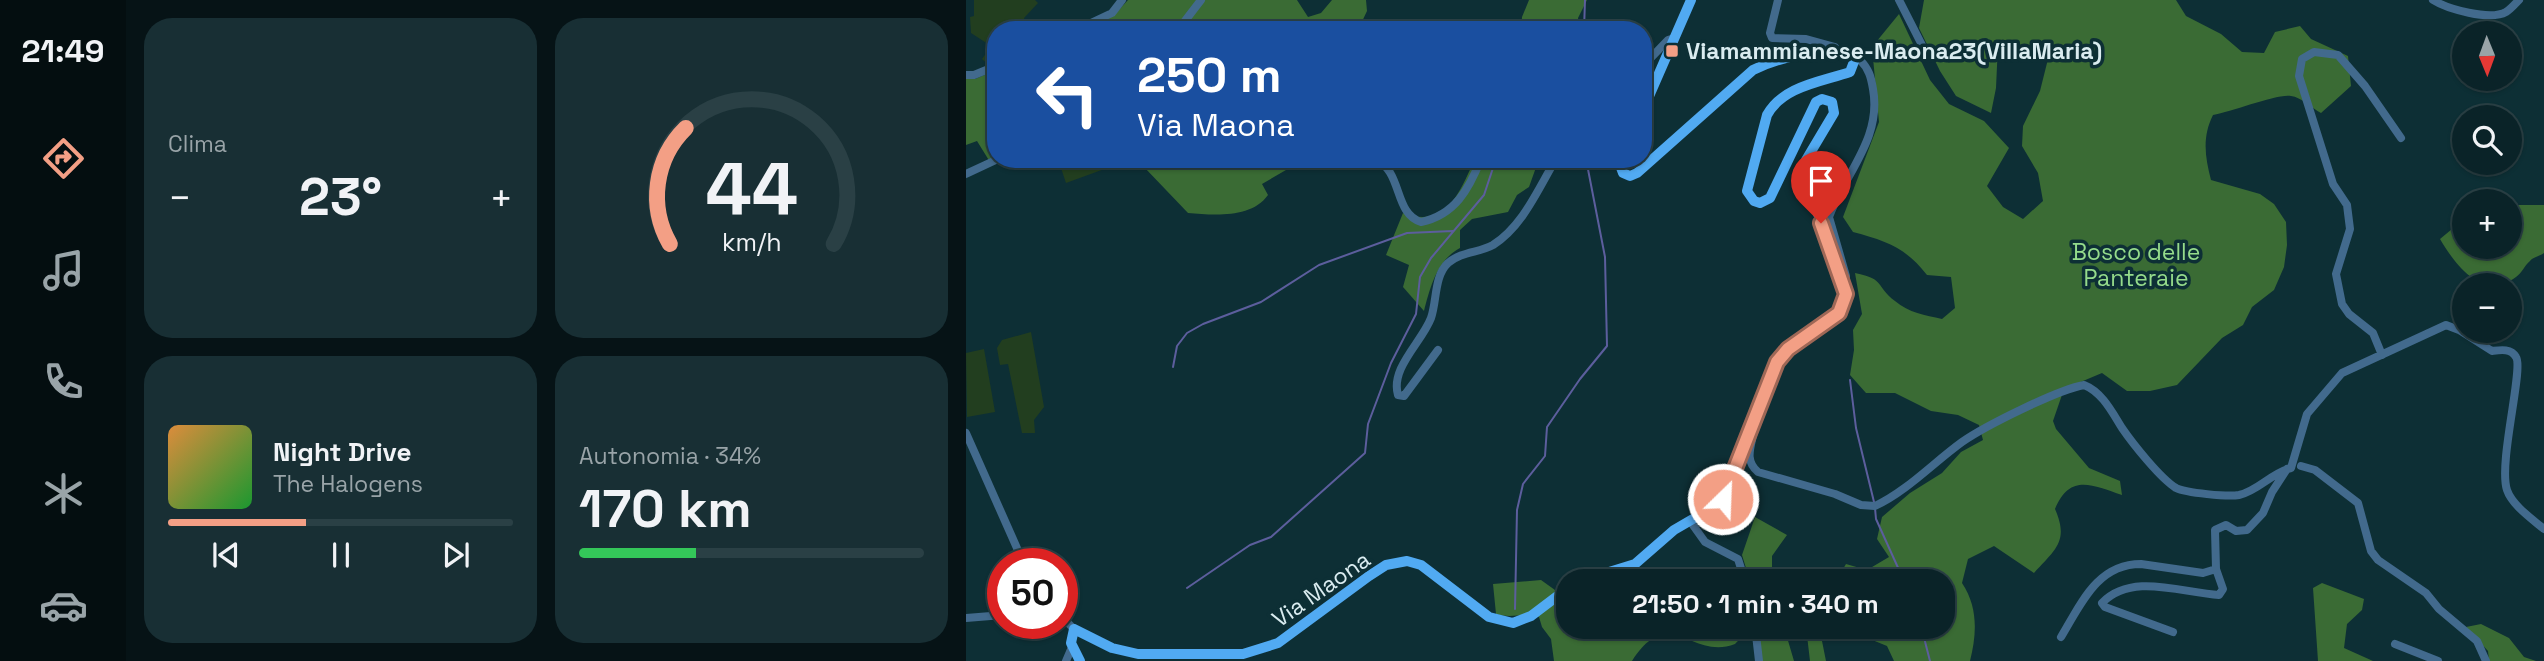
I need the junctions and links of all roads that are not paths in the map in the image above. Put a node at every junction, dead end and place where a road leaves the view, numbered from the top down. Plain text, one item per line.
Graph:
1 (1122, 0) edge
2 (1202, 0) edge
3 (1691, 0) edge
4 (1777, 0) edge
5 (1899, 0) edge
6 (2432, 0) edge
7 (2519, 0) edge
8 (1095, 21) edge
9 (1185, 21) edge
10 (1674, 38) junction
11 (1923, 47) dead end
12 (1837, 51) junction
13 (1652, 57) edge
14 (1855, 59) junction
15 (987, 70) edge
16 (966, 75) edge
17 (1652, 89) edge
18 (2401, 138) dead end
19 (1652, 160) edge
20 (987, 164) edge
21 (1386, 168) edge
22 (1477, 168) edge
23 (1551, 168) edge
24 (1621, 168) edge
25 (1643, 168) edge
26 (966, 174) edge
27 (1846, 294) junction
28 (1438, 350) dead end
29 (2382, 355) junction
30 (1754, 425) junction
31 (966, 433) edge
32 (2289, 469) junction
33 (1690, 521) junction
34 (2544, 528) edge
35 (1017, 548) edge
36 (1619, 569) edge
37 (1741, 569) edge
38 (2216, 569) junction
39 (1556, 597) edge
40 (987, 616) edge
41 (966, 618) edge
42 (1078, 631) edge
43 (2173, 632) dead end
44 (2061, 637) dead end
45 (1072, 639) edge
46 (1756, 639) edge
47 (2395, 644) dead end
48 (1072, 648) junction
49 (2486, 660) edge
50 (1066, 661) edge
51 (1080, 661) edge
52 (1759, 661) edge
53 (2438, 661) edge

1 - 8 street
2 - 9 street
3 - 10 main road
4 - 12 street
5 - 11 street
6 - 7 street
10 - 13 street
10 - 17 main road
12 - 14 main road
12 - 19 main road
14 - 27 street
14 - 27 main road
15 - 16 street
18 - 29 street
20 - 26 street
21 - 22 street
23 - 28 street
24 - 25 main road
27 - 30 main road
29 - 32 street
29 - 34 street
30 - 32 street
30 - 33 main road
31 - 35 street
32 - 38 street
32 - 49 street
33 - 36 main road
33 - 37 street
38 - 43 street
38 - 44 street
39 - 42 main road, Via Maona
40 - 41 street
45 - 48 main road
46 - 52 street
47 - 53 street
48 - 50 street
48 - 51 main road

